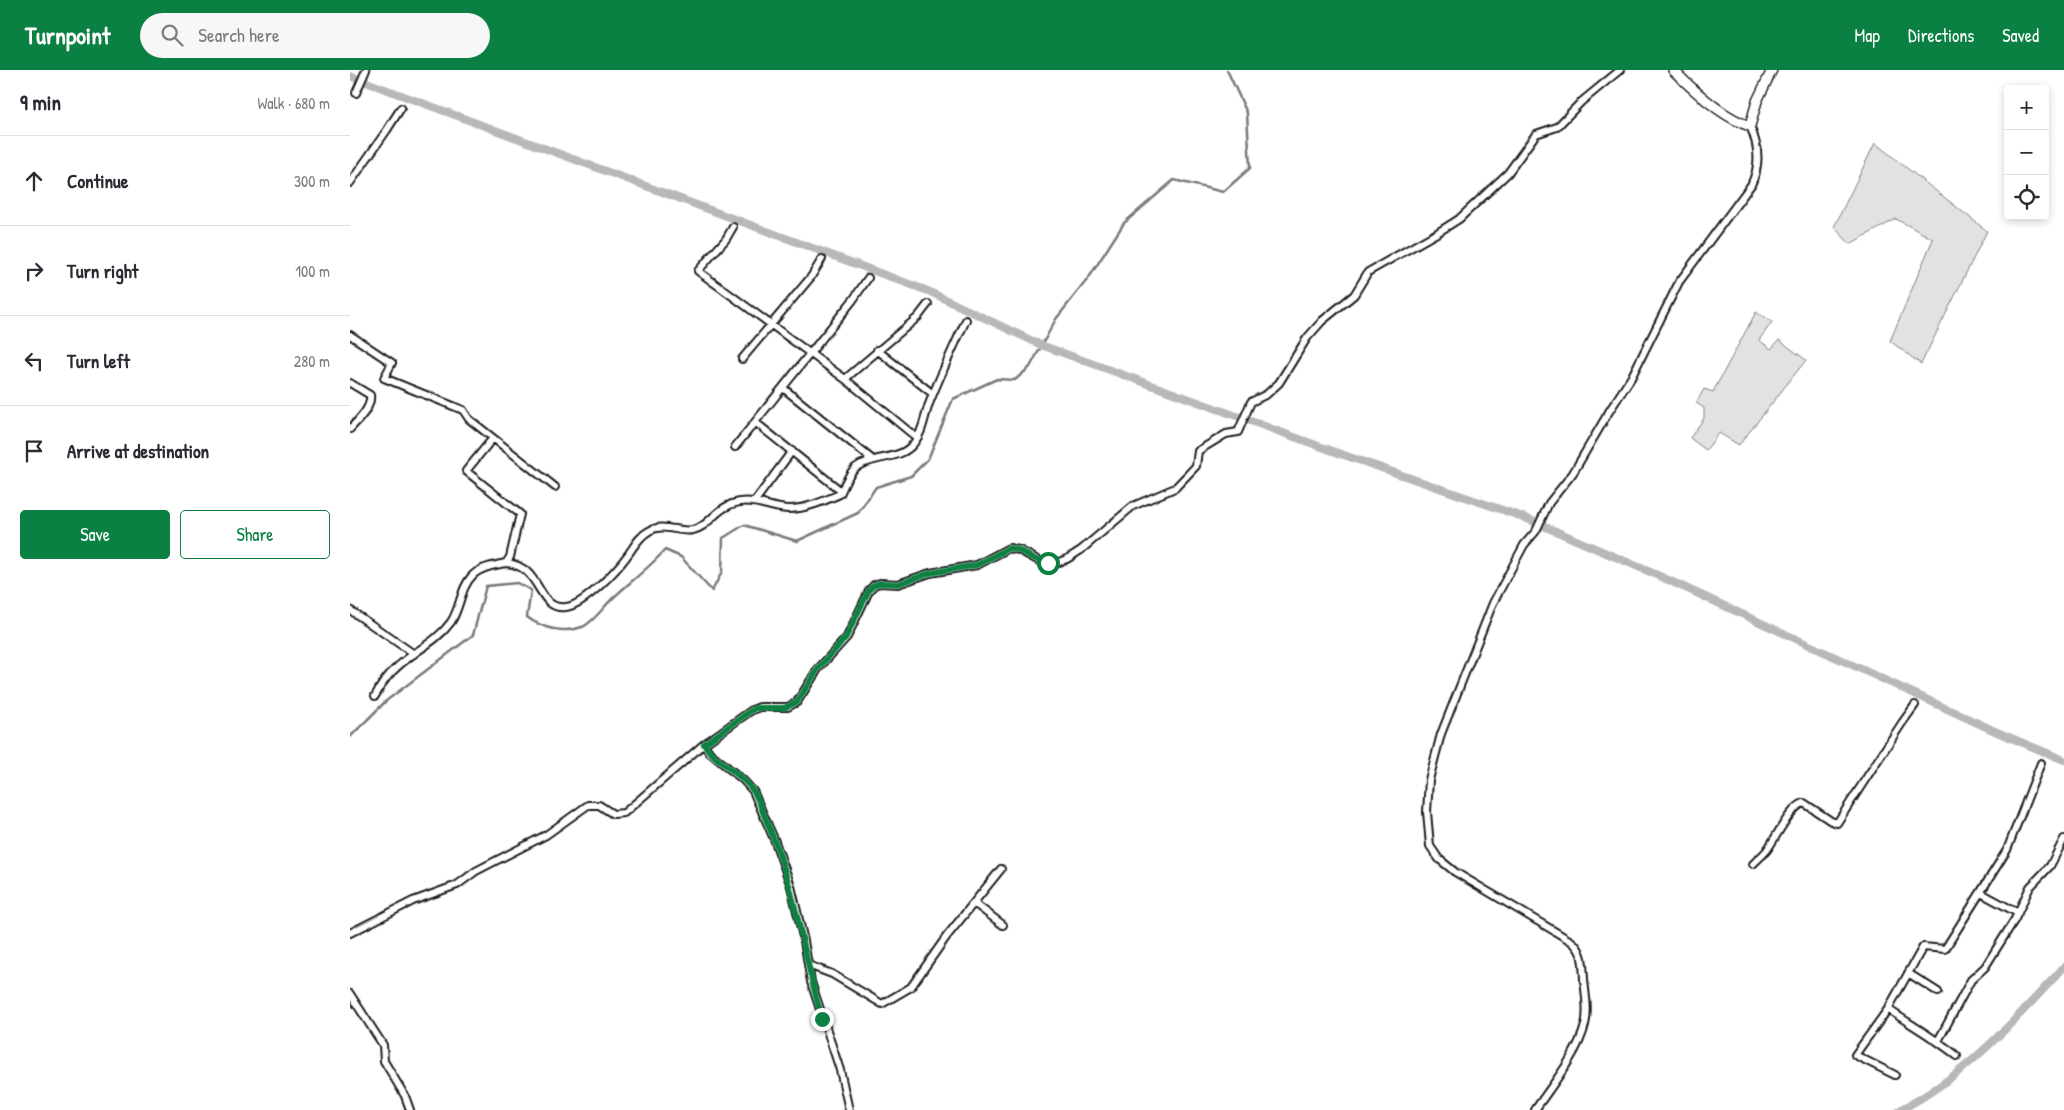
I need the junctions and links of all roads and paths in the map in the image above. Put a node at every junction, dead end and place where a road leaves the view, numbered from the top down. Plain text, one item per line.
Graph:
1 (366, 70) edge
2 (1620, 70) edge
3 (1673, 70) edge
4 (1772, 70) edge
5 (357, 91) dead end
6 (401, 108) dead end
7 (1750, 126) junction
8 (350, 184) edge
9 (733, 227) dead end
10 (822, 259) dead end
11 (868, 278) dead end
12 (928, 304) dead end
13 (966, 320) dead end
14 (772, 326) junction
15 (350, 335) edge
16 (877, 350) junction
17 (811, 353) junction
18 (742, 359) dead end
19 (845, 379) junction
20 (350, 383) edge
21 (783, 388) junction
22 (933, 394) junction
23 (755, 422) junction
24 (350, 429) edge
25 (493, 438) junction
26 (917, 438) junction
27 (734, 447) dead end
28 (792, 451) junction
29 (872, 460) junction
30 (555, 487) dead end
31 (841, 491) junction
32 (755, 501) junction
33 (506, 563) junction
34 (350, 610) edge
35 (414, 654) junction
36 (375, 696) dead end
37 (1915, 705) dead end
38 (704, 744) junction
39 (2041, 763) dead end
40 (2064, 839) edge
41 (1752, 864) dead end
42 (1001, 869) dead end
43 (1981, 893) junction
44 (974, 903) junction
45 (2018, 913) junction
46 (1003, 925) dead end
47 (350, 933) edge
48 (808, 965) junction
49 (1908, 973) junction
50 (1938, 992) dead end
51 (350, 994) edge
52 (1888, 1009) junction
53 (1938, 1041) junction
54 (1957, 1056) dead end
55 (1895, 1075) dead end
56 (410, 1110) edge
57 (849, 1110) edge
58 (1535, 1110) edge

1 - 5 street
2 - 38 street
3 - 7 street
4 - 7 street
6 - 8 street
7 - 58 street
9 - 14 street
10 - 14 street
11 - 17 street
12 - 16 street
13 - 22 street
14 - 17 street
14 - 18 street
15 - 25 street
16 - 19 street
16 - 22 street
17 - 19 street
17 - 21 street
19 - 26 street
20 - 24 street
21 - 23 street
21 - 29 street
22 - 26 street
23 - 27 street
23 - 28 street
25 - 30 street
25 - 33 street
26 - 29 street
28 - 31 street
28 - 32 street
29 - 31 street
31 - 32 street
32 - 33 street
33 - 35 street
34 - 35 street
35 - 36 street
37 - 41 street
38 - 47 street
38 - 48 street
39 - 43 street
40 - 45 street
42 - 44 street
43 - 45 street
43 - 49 street
44 - 46 street
44 - 48 street
45 - 53 street
48 - 57 street
49 - 50 street
49 - 52 street
51 - 56 street
52 - 53 street
52 - 55 street
53 - 54 street

